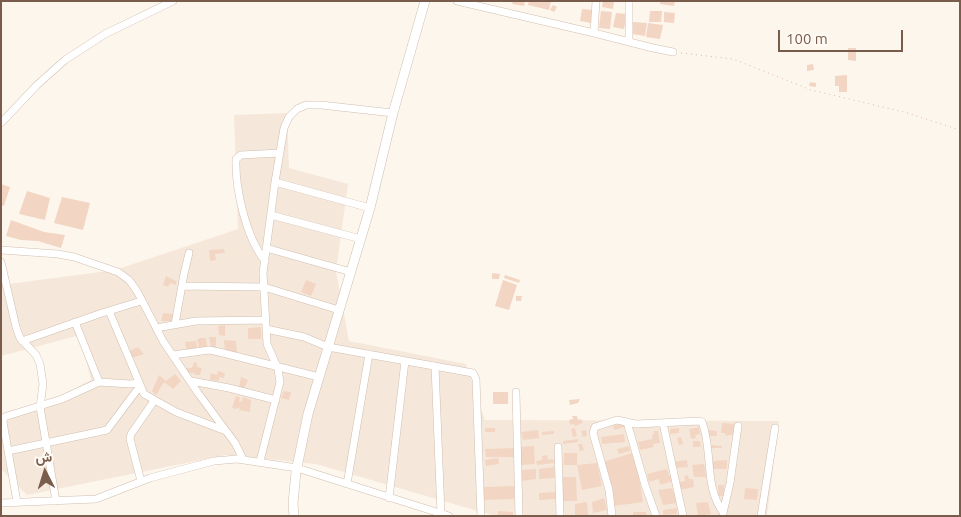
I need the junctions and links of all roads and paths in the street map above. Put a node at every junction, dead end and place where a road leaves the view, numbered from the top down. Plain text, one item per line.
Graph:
1 (173, 1) edge
2 (425, 1) edge
3 (457, 1) edge
4 (596, 1) edge
5 (629, 1) edge
6 (594, 33) junction
7 (629, 42) junction
8 (673, 52) joint
9 (393, 113) junction
10 (1, 123) edge
11 (960, 130) edge
12 (280, 154) junction
13 (275, 182) junction
14 (370, 208) junction
15 (270, 215) junction
16 (360, 239) junction
17 (266, 248) junction
18 (1, 250) edge
19 (189, 253) dead end
20 (265, 261) junction
21 (1, 262) edge
22 (350, 272) junction
23 (182, 286) junction
24 (264, 287) junction
25 (141, 301) junction
26 (339, 310) junction
27 (109, 311) junction
28 (265, 320) junction
29 (75, 322) junction
30 (175, 324) junction
31 (156, 328) junction
32 (266, 329) junction
33 (22, 341) junction
34 (328, 347) junction
35 (369, 354) junction
36 (173, 355) junction
37 (405, 361) junction
38 (435, 366) junction
39 (277, 367) junction
40 (319, 377) junction
41 (99, 382) junction
42 (191, 382) junction
43 (140, 384) junction
44 (516, 392) dead end
45 (276, 400) junction
46 (154, 401) junction
47 (41, 404) junction
48 (627, 422) junction
49 (662, 422) junction
50 (738, 426) dead end
51 (775, 428) dead end
52 (226, 432) junction
53 (46, 443) junction
54 (558, 447) dead end
55 (8, 451) junction
56 (243, 459) junction
57 (260, 461) junction
58 (297, 468) junction
59 (141, 482) junction
60 (347, 484) junction
61 (389, 498) junction
62 (56, 501) junction
63 (17, 502) junction
64 (1, 503) edge
65 (723, 514) edge
66 (445, 515) edge
67 (294, 516) edge
68 (481, 516) edge
69 (519, 516) edge
70 (560, 516) edge
71 (612, 516) edge
72 (656, 516) edge
73 (683, 516) edge
74 (760, 516) edge

1 - 10 street
2 - 9 street
3 - 6 street
4 - 6 street
5 - 7 street
6 - 7 street
7 - 8 street
8 - 11 path
9 - 12 street
9 - 14 street
12 - 13 street
12 - 20 street
13 - 14 street
13 - 15 street
14 - 16 street
15 - 16 street
15 - 17 street
16 - 22 street
17 - 20 street
17 - 22 street
18 - 25 street
19 - 23 street
20 - 24 street
21 - 33 street
22 - 26 street
23 - 24 street
23 - 30 street
24 - 26 street
24 - 28 street
25 - 27 street
25 - 31 street
26 - 34 street
27 - 29 street
27 - 43 street
28 - 30 street
28 - 32 street
29 - 33 street
29 - 41 street
30 - 31 street
31 - 36 street
32 - 34 street
32 - 39 street
33 - 47 street
34 - 35 street
34 - 40 street
35 - 37 street
35 - 60 street
36 - 39 street
36 - 42 street
37 - 38 street
37 - 61 street
38 - 66 street
38 - 68 street
39 - 40 street
39 - 45 street
40 - 58 street
41 - 43 street
41 - 47 street
42 - 45 street
42 - 52 street
43 - 46 street
43 - 53 street
44 - 69 street
45 - 57 street
46 - 52 street
46 - 59 street
47 - 53 street
47 - 55 street
48 - 49 street
48 - 71 street
48 - 72 street
49 - 65 street
49 - 73 street
50 - 65 street
51 - 74 street
52 - 56 street
53 - 55 street
53 - 62 street
54 - 70 street
55 - 63 street
56 - 57 street
56 - 59 street
57 - 58 street
58 - 60 street
58 - 67 street
59 - 62 street
60 - 61 street
61 - 66 street
62 - 63 street
63 - 64 street

